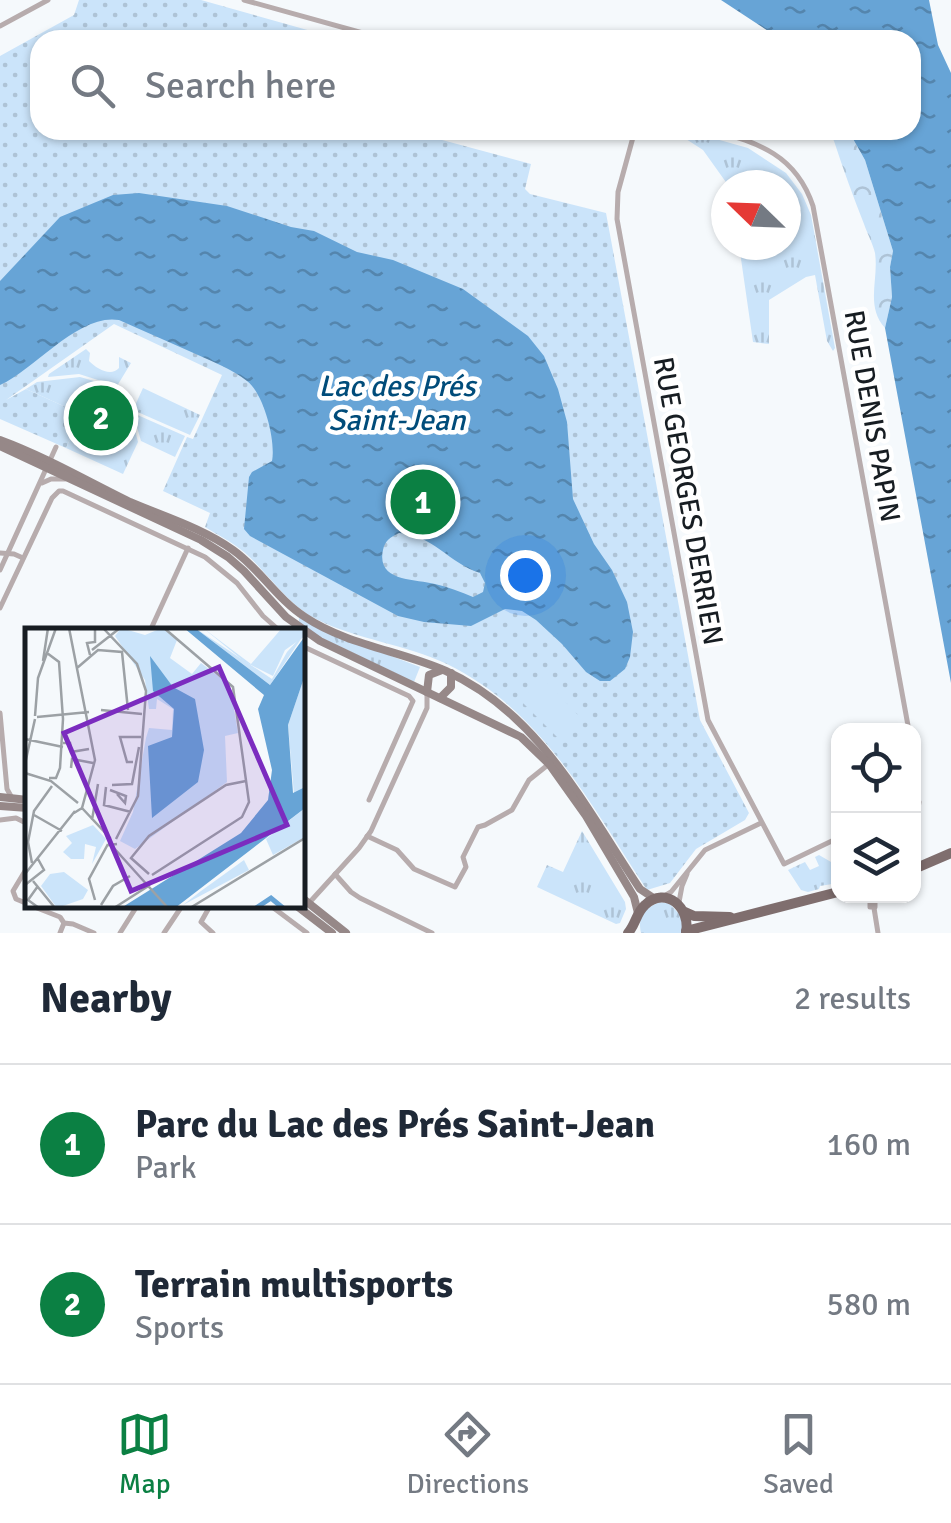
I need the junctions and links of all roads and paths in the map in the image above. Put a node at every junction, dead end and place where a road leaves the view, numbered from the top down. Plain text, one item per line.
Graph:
1 (48, 0) edge
2 (244, 0) edge
3 (0, 26) edge
4 (352, 30) edge
5 (632, 140) edge
6 (747, 140) edge
7 (0, 443) edge
8 (56, 447) dead end
9 (27, 457) junction
10 (48, 464) junction
11 (70, 480) junction
12 (39, 485) junction
13 (200, 540) junction
14 (191, 550) junction
15 (4, 554) edge
16 (23, 558) junction
17 (0, 570) edge
18 (0, 608) edge
19 (151, 628) edge
20 (278, 628) edge
21 (301, 628) edge
22 (305, 631) edge
23 (305, 647) edge
24 (447, 672) junction
25 (427, 692) junction
26 (440, 698) junction
27 (427, 708) junction
28 (0, 713) edge
29 (908, 723) edge
30 (397, 740) junction
31 (410, 746) junction
32 (549, 764) junction
33 (0, 798) edge
34 (12, 798) junction
35 (25, 800) edge
36 (369, 800) dead end
37 (0, 806) edge
38 (25, 808) edge
39 (0, 820) edge
40 (25, 822) edge
41 (761, 823) junction
42 (367, 836) junction
43 (831, 841) edge
44 (948, 854) edge
45 (693, 863) junction
46 (921, 866) edge
47 (25, 871) edge
48 (335, 874) junction
49 (831, 894) edge
50 (657, 899) junction
51 (306, 900) edge
52 (25, 903) edge
53 (37, 908) edge
54 (136, 908) edge
55 (181, 908) edge
56 (209, 908) edge
57 (275, 908) edge
58 (300, 908) edge
59 (874, 908) dead end
60 (682, 909) junction
61 (740, 917) junction
62 (64, 923) junction
63 (635, 926) edge
64 (686, 932) edge
65 (60, 933) edge
66 (94, 933) edge
67 (120, 933) edge
68 (164, 933) edge
69 (213, 933) edge
70 (307, 933) edge
71 (332, 933) edge
72 (346, 933) edge
73 (432, 933) edge
74 (878, 933) edge

1 - 3 street
2 - 4 street
5 - 41 street, RUE GEORGES DERRIEN
6 - 29 street, RUE DENIS PAPIN
7 - 9 main road
7 - 10 main road
8 - 10 street
9 - 10 main road
9 - 12 street
10 - 11 main road
10 - 12 street
10 - 24 main road
11 - 12 street
11 - 13 main road
12 - 15 street
13 - 14 street
13 - 21 main road
14 - 16 street
14 - 19 street
14 - 20 street
15 - 16 street
15 - 17 street
16 - 18 street
22 - 25 main road
23 - 30 street
24 - 25 main road
24 - 26 main road
24 - 50 main road
25 - 26 main road
25 - 27 street
26 - 27 street
26 - 32 main road
27 - 31 street
28 - 34 street
30 - 31 street
30 - 36 street
31 - 42 street
32 - 42 street
32 - 63 main road
33 - 34 main road
34 - 35 main road
37 - 38 main road
39 - 40 street
41 - 43 street, RUE GEORGES DERRIEN
41 - 45 street
42 - 48 street
44 - 46 main road
45 - 50 street
45 - 60 street
47 - 52 street
48 - 51 street
48 - 73 street
49 - 61 main road
50 - 60 main road
50 - 63 main road
51 - 72 main road
53 - 62 street
54 - 67 street
55 - 68 street
56 - 69 street
57 - 70 street
58 - 71 main road
59 - 74 street
60 - 61 main road
60 - 64 main road
61 - 64 main road
62 - 65 street
62 - 66 street

